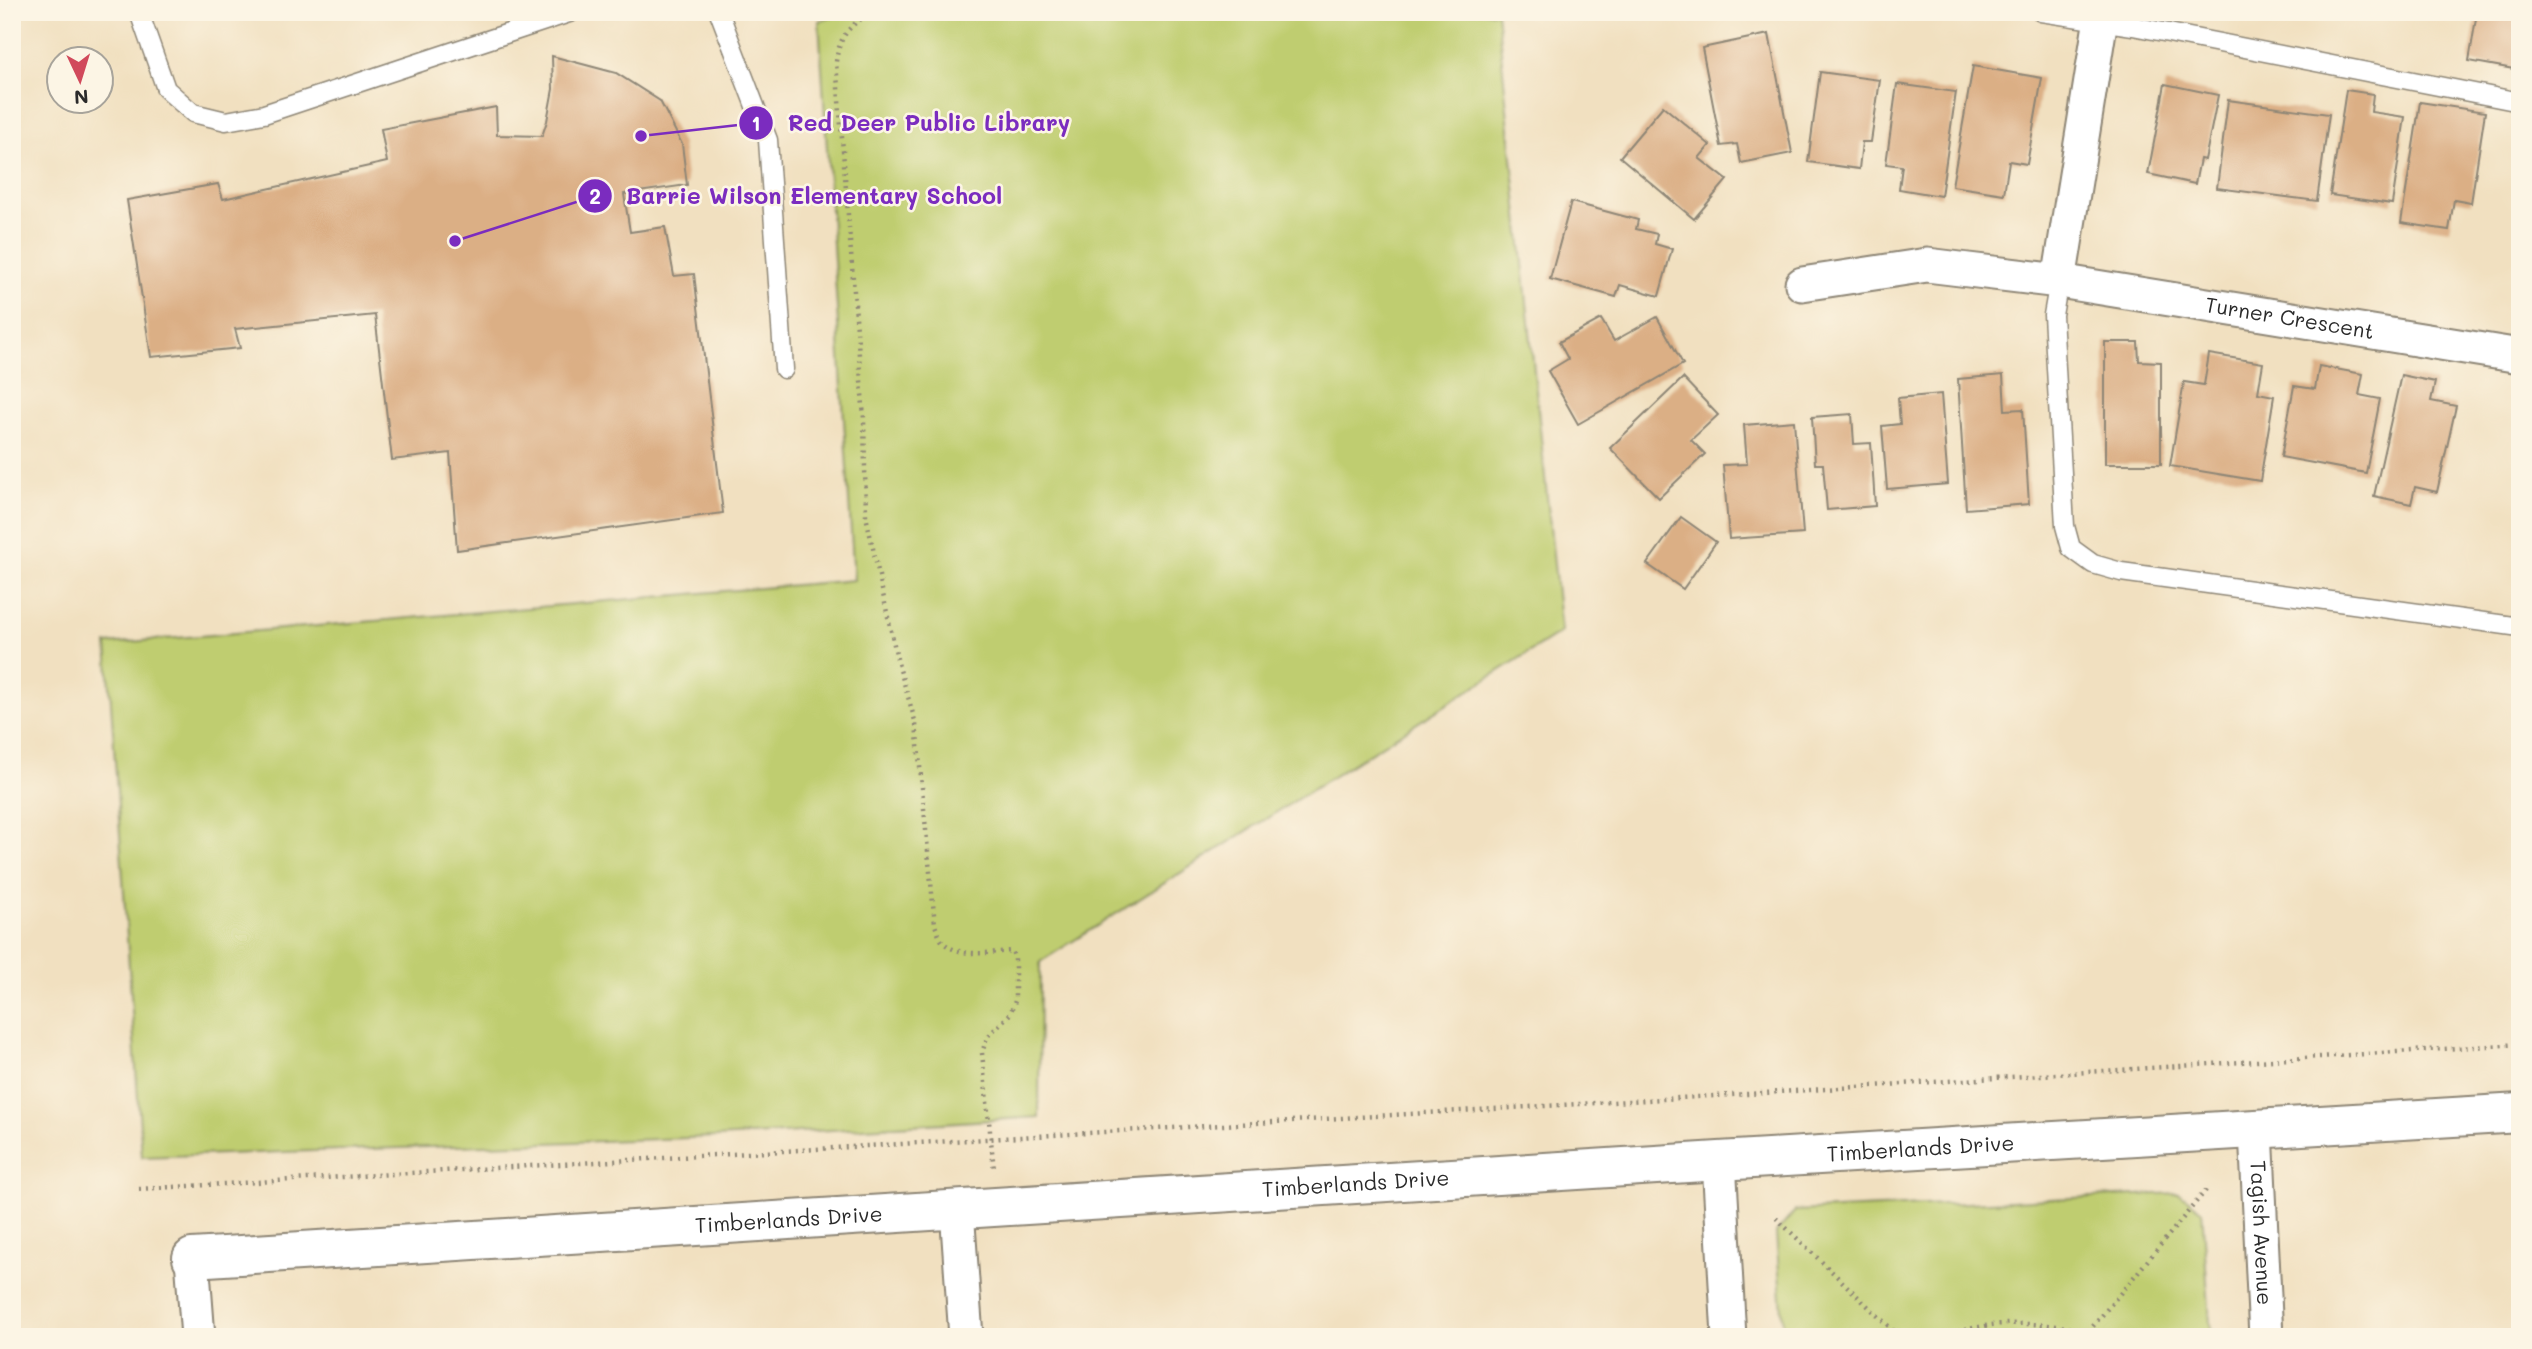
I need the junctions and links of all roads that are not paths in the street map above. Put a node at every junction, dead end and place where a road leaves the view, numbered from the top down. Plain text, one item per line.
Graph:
1 (139, 12) edge
2 (719, 12) edge
3 (2041, 12) edge
4 (566, 13) edge
5 (2102, 16) edge
6 (2520, 102) edge
7 (2059, 281) junction
8 (1802, 284) dead end
9 (2520, 356) edge
10 (784, 369) dead end
11 (2520, 627) edge
12 (2520, 1113) edge
13 (2256, 1130) junction
14 (1719, 1161) junction
15 (957, 1210) junction
16 (192, 1258) joint
17 (198, 1337) edge
18 (966, 1337) edge
19 (1729, 1337) edge
20 (2266, 1337) edge

1 - 4 lane
2 - 10 lane
3 - 5 lane
5 - 6 lane
5 - 7 street
7 - 8 street, Turner Crescent
7 - 9 street, Turner Crescent
7 - 11 lane
12 - 13 street, Timberlands Drive
13 - 14 street, Timberlands Drive
13 - 20 street, Tagish Avenue
14 - 15 street, Timberlands Drive
14 - 19 street
15 - 16 street, Timberlands Drive
15 - 18 street
16 - 17 street

